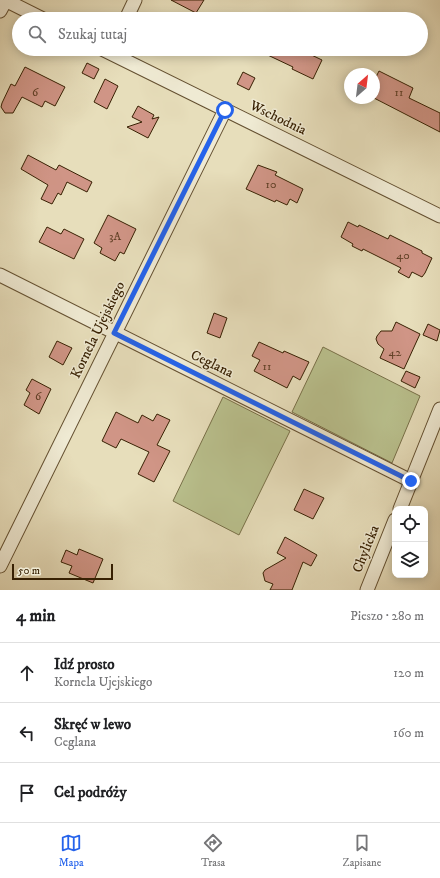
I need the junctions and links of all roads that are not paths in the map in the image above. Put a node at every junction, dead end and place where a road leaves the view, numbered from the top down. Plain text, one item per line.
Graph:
1 (5, 0) edge
2 (135, 0) edge
3 (0, 11) edge
4 (29, 12) edge
5 (129, 12) edge
6 (120, 56) edge
7 (225, 110) junction
8 (440, 216) edge
9 (0, 275) edge
10 (114, 333) junction
11 (440, 409) edge
12 (411, 481) junction
13 (401, 506) edge
14 (392, 528) edge
15 (2, 559) edge
16 (367, 590) edge

1 - 3 street
1 - 4 street
2 - 5 street
6 - 7 street, Wschodnia
7 - 8 street, Wschodnia
7 - 10 street, Kornela Ujejskiego
9 - 10 street, Ceglana
10 - 12 street, Ceglana
10 - 15 street, Kornela Ujejskiego
11 - 12 street
12 - 13 street
14 - 16 street, Chylicka

